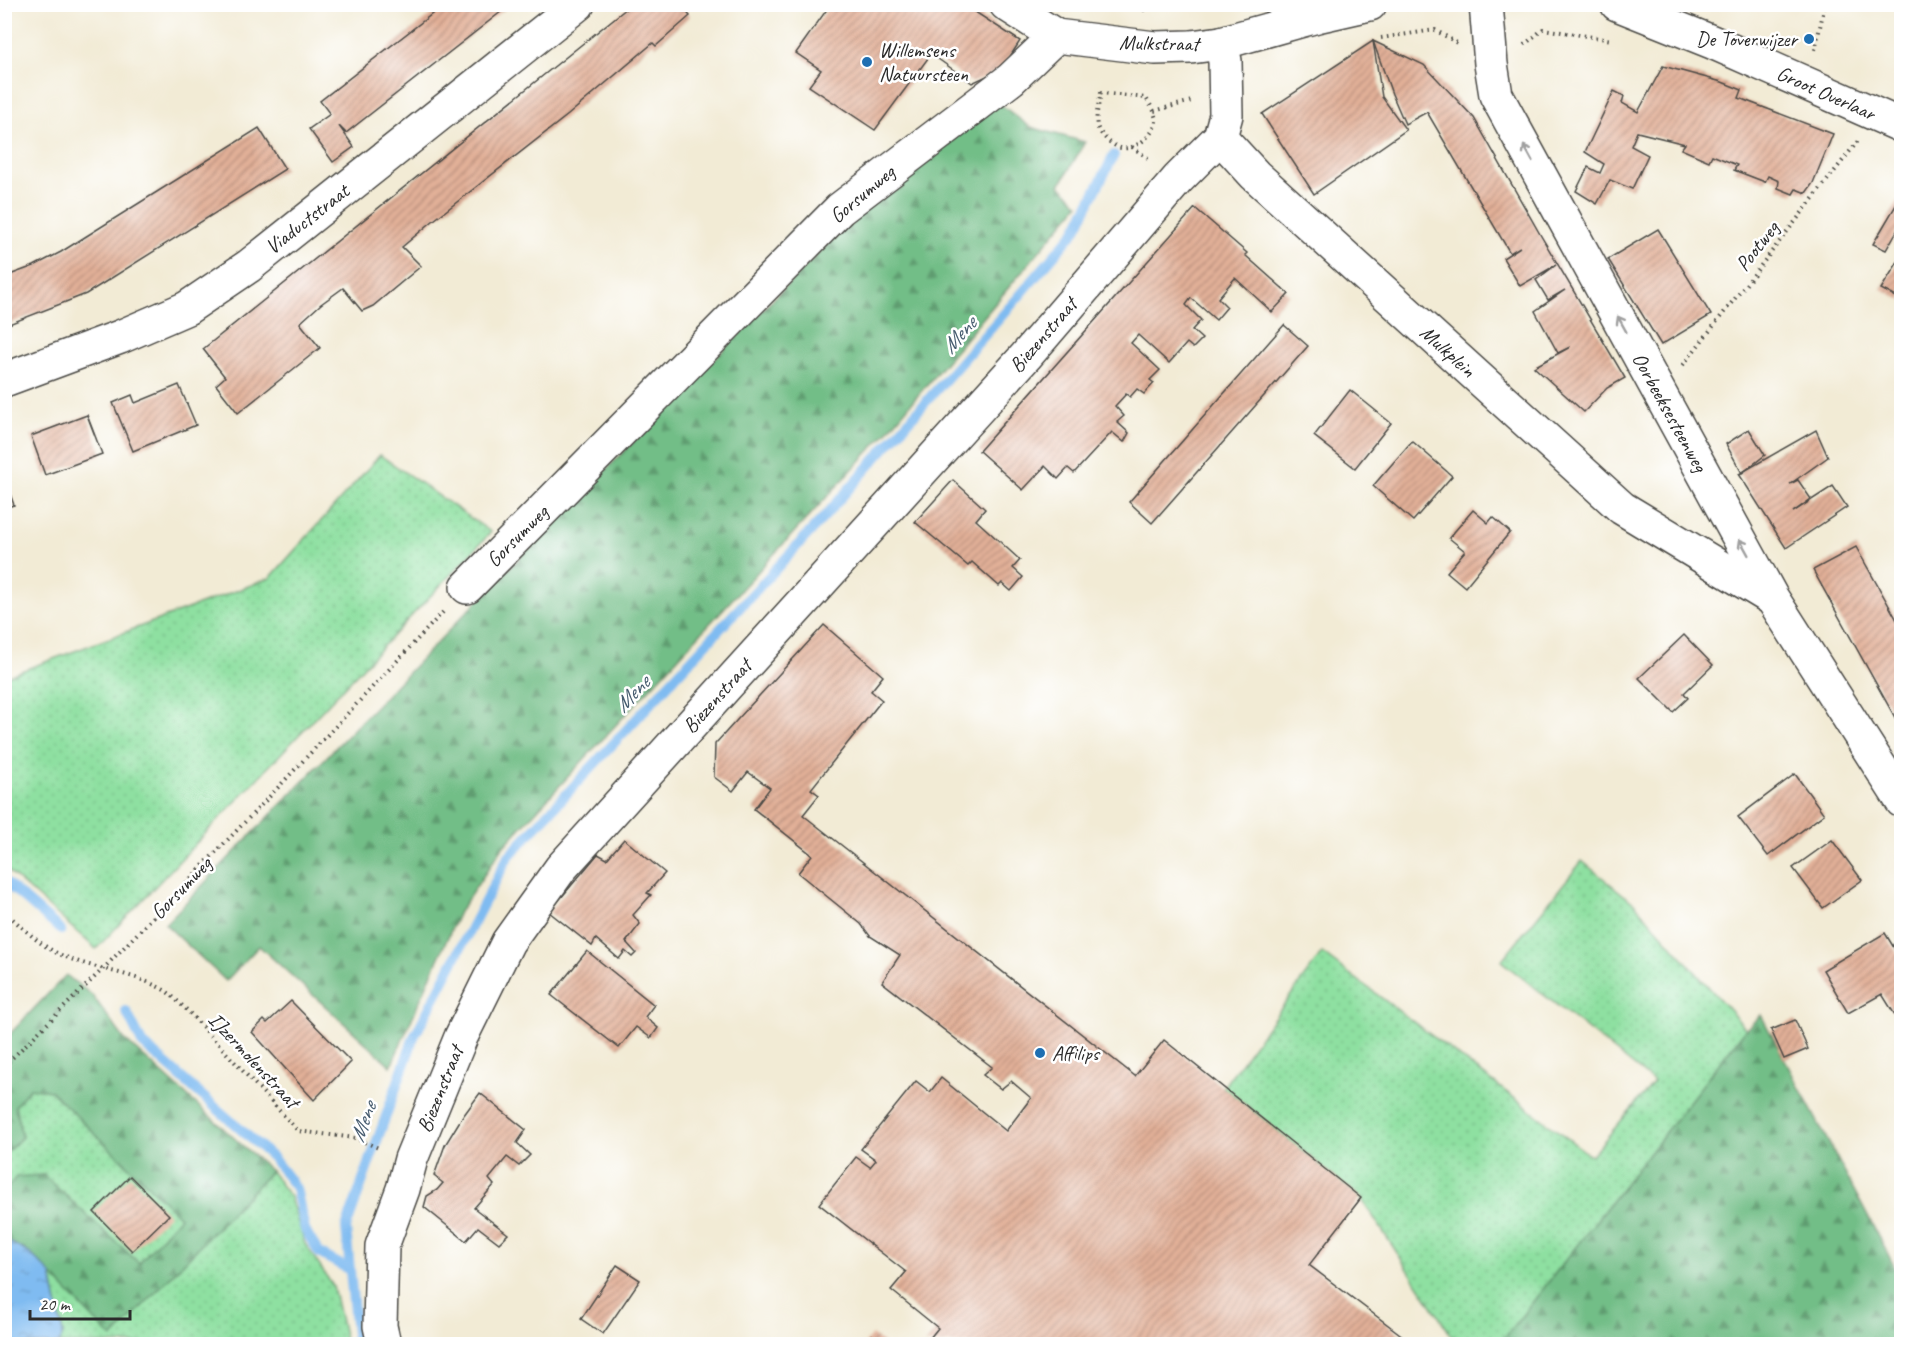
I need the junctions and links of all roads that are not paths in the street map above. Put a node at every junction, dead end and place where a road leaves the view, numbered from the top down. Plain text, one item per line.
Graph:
1 (578, 4) edge
2 (1005, 4) edge
3 (1370, 4) edge
4 (1486, 4) edge
5 (1617, 4) edge
6 (1316, 10) edge
7 (1056, 36) junction
8 (1221, 43) junction
9 (1890, 121) edge
10 (1220, 137) junction
11 (4, 380) edge
12 (467, 587) road end
13 (1772, 598) junction
14 (1902, 801) edge
15 (384, 1344) edge

1 - 11 street, Viaductstraat
2 - 7 street, Mulkstraat
3 - 6 street
13 -> 4 street, Oorbeeksesteenweg
5 - 9 street, Groot Overlaar
6 - 8 street, Mulkstraat
7 - 8 street, Mulkstraat
7 - 12 street, Gorsumweg
8 - 10 street
10 - 13 street, Mulkplein
10 - 15 street, Biezenstraat
13 - 14 street, Oorbeeksesteenweg

